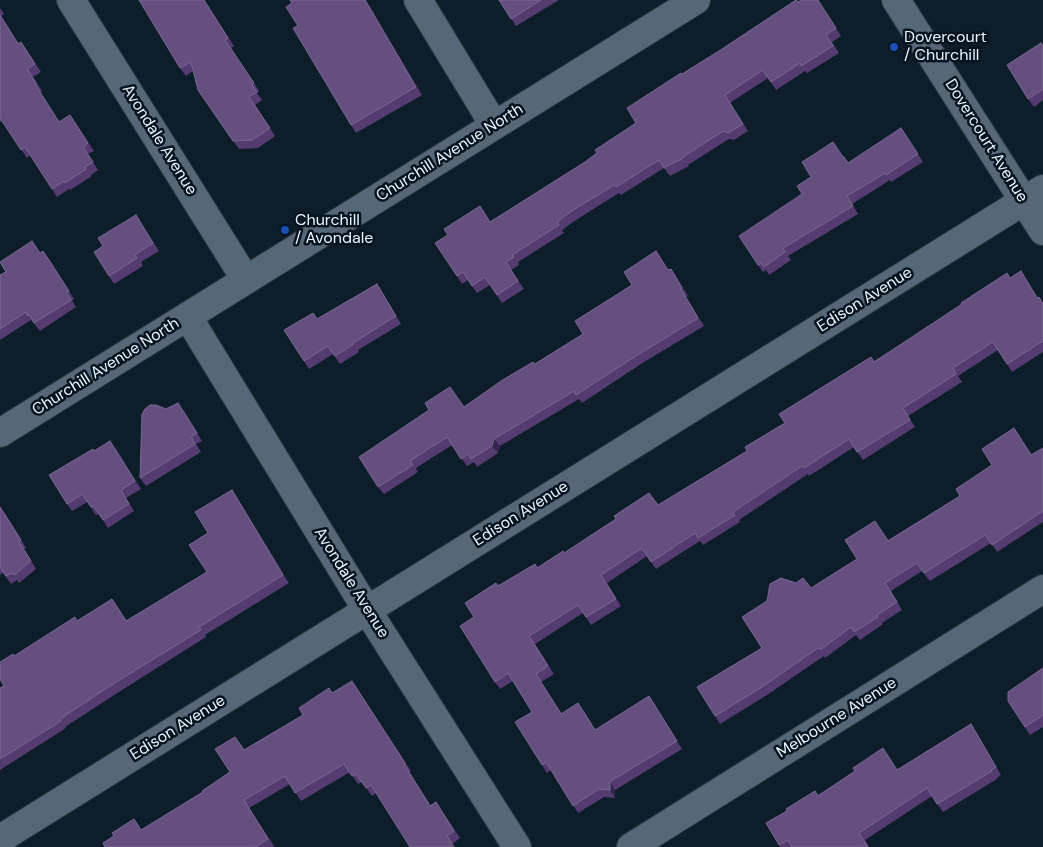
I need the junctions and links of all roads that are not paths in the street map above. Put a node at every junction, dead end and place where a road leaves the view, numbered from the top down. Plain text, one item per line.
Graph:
1 (71, 0) edge
2 (418, 0) edge
3 (696, 0) edge
4 (896, 0) edge
5 (494, 125) junction
6 (1034, 195) edge
7 (1043, 231) edge
8 (246, 280) junction
9 (188, 317) junction
10 (0, 433) edge
11 (1043, 590) edge
12 (367, 610) junction
13 (0, 839) edge
14 (517, 847) edge
15 (631, 847) edge

1 - 8 street, Avondale Avenue
2 - 5 street
3 - 5 street, Churchill Avenue North
4 - 6 street, Dovercourt Avenue
5 - 8 street, Churchill Avenue North
6 - 7 street, Dovercourt Avenue
6 - 12 street, Edison Avenue
8 - 9 street, Churchill Avenue North
9 - 10 street, Churchill Avenue North
9 - 12 street, Avondale Avenue
11 - 15 street, Melbourne Avenue
12 - 13 street, Edison Avenue
12 - 14 street, Avondale Avenue

